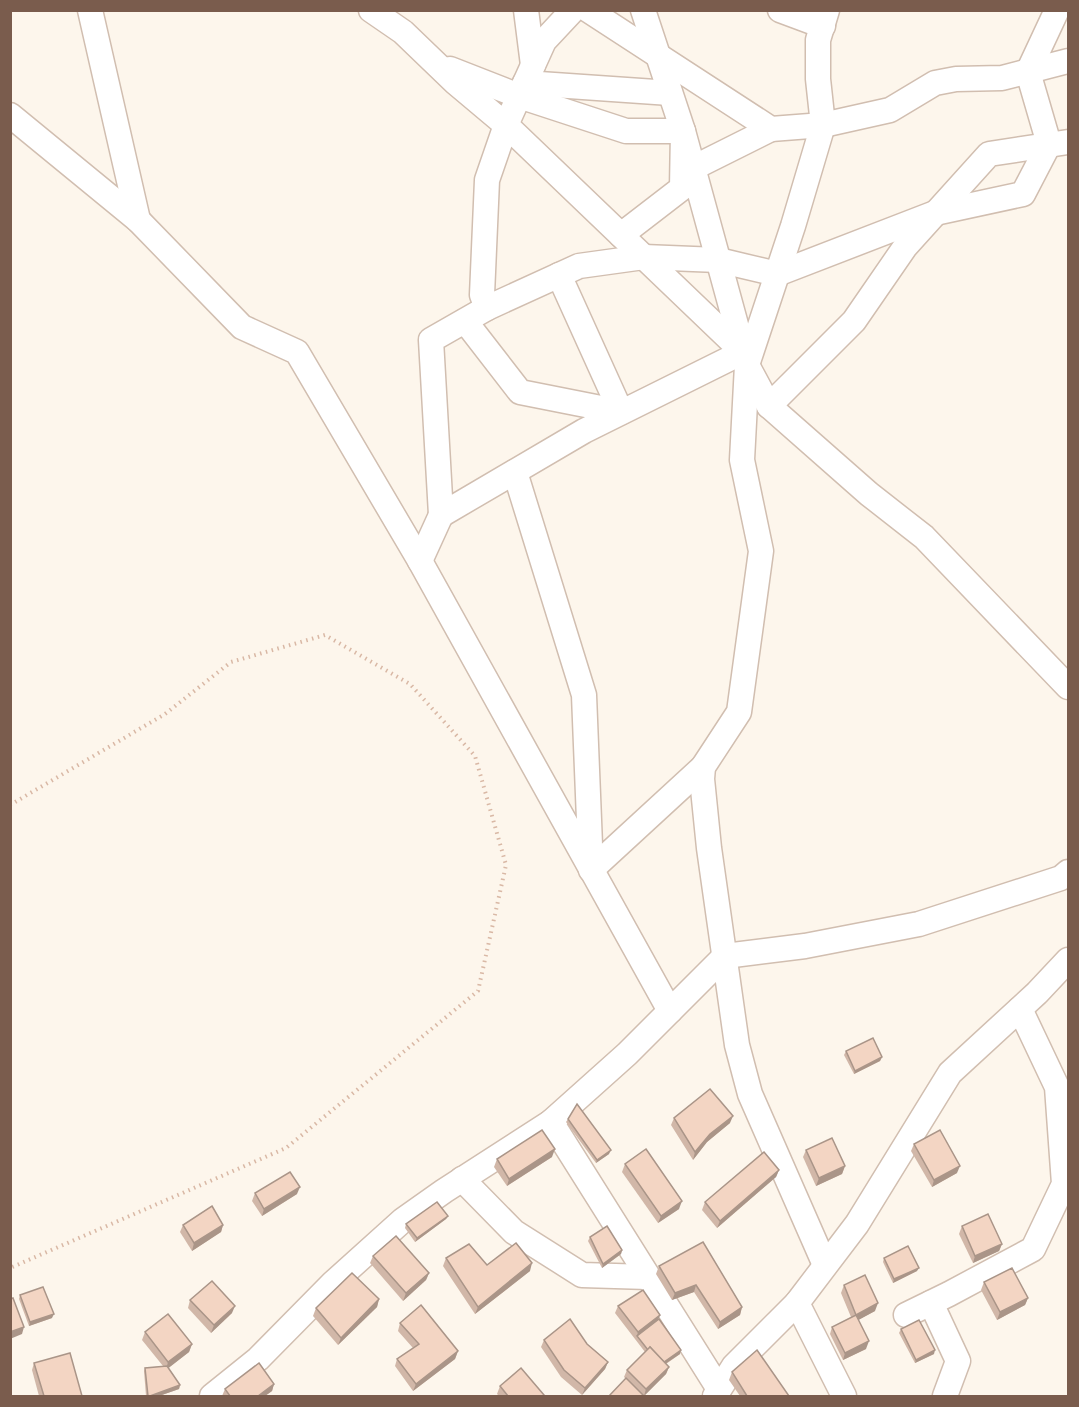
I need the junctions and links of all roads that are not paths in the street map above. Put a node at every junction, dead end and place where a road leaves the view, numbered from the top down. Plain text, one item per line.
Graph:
1 (90, 10) edge
2 (371, 10) edge
3 (526, 10) edge
4 (573, 10) edge
5 (588, 10) edge
6 (643, 10) edge
7 (780, 10) edge
8 (1057, 10) edge
9 (825, 18) edge
10 (657, 54) junction
11 (1068, 62) edge
12 (436, 64) junction
13 (1028, 72) junction
14 (526, 82) junction
15 (670, 93) junction
16 (10, 115) edge
17 (506, 125) junction
18 (823, 125) junction
19 (771, 129) junction
20 (682, 131) junction
21 (1059, 143) edge
22 (693, 168) junction
23 (935, 213) junction
24 (138, 220) junction
25 (621, 235) junction
26 (644, 257) junction
27 (718, 260) junction
28 (777, 274) junction
29 (559, 275) junction
30 (487, 308) junction
31 (465, 321) junction
32 (745, 358) junction
33 (769, 406) junction
34 (621, 412) junction
35 (515, 472) junction
36 (441, 515) junction
37 (420, 561) junction
38 (1068, 687) edge
39 (703, 767) junction
40 (591, 870) junction
41 (1068, 872) edge
42 (725, 956) junction
43 (1068, 960) edge
44 (1020, 1009) junction
45 (670, 1011) junction
46 (551, 1122) junction
47 (462, 1179) junction
48 (825, 1265) junction
49 (648, 1276) junction
50 (796, 1303) junction
51 (931, 1303) junction
52 (906, 1315) dead end
53 (717, 1393) edge
54 (212, 1396) edge
55 (844, 1396) edge
56 (945, 1396) edge

1 - 24 street
2 - 12 street
3 - 14 street
4 - 14 street
5 - 10 street
6 - 10 street
7 - 9 street
8 - 13 street
9 - 18 street
10 - 15 street
10 - 19 street
11 - 13 street
12 - 14 street
12 - 17 street
13 - 18 street
13 - 21 street
14 - 15 street
14 - 17 street
14 - 20 street
15 - 20 street
16 - 24 street
17 - 25 street
17 - 30 street
18 - 19 street
18 - 28 street
19 - 22 street
20 - 22 street
20 - 25 street
21 - 23 street
21 - 23 street
22 - 27 street
23 - 28 street
23 - 33 street
24 - 37 street
25 - 26 street
26 - 27 street
26 - 29 street
26 - 32 street
27 - 28 street
27 - 32 street
28 - 32 street
29 - 30 street
29 - 34 street
30 - 31 street
31 - 34 street
31 - 36 street
32 - 33 street
32 - 34 street
32 - 39 street
33 - 38 street
34 - 35 street
35 - 36 street
35 - 40 street
36 - 37 street
37 - 40 street
39 - 40 street
39 - 42 street
40 - 45 street
41 - 42 street
42 - 45 street
42 - 48 street
43 - 44 street
44 - 48 street
44 - 51 street
45 - 46 street
46 - 47 street
46 - 49 street
47 - 49 street
47 - 54 street
48 - 50 street
49 - 53 street
50 - 53 street
50 - 55 street
51 - 52 street
51 - 56 street

